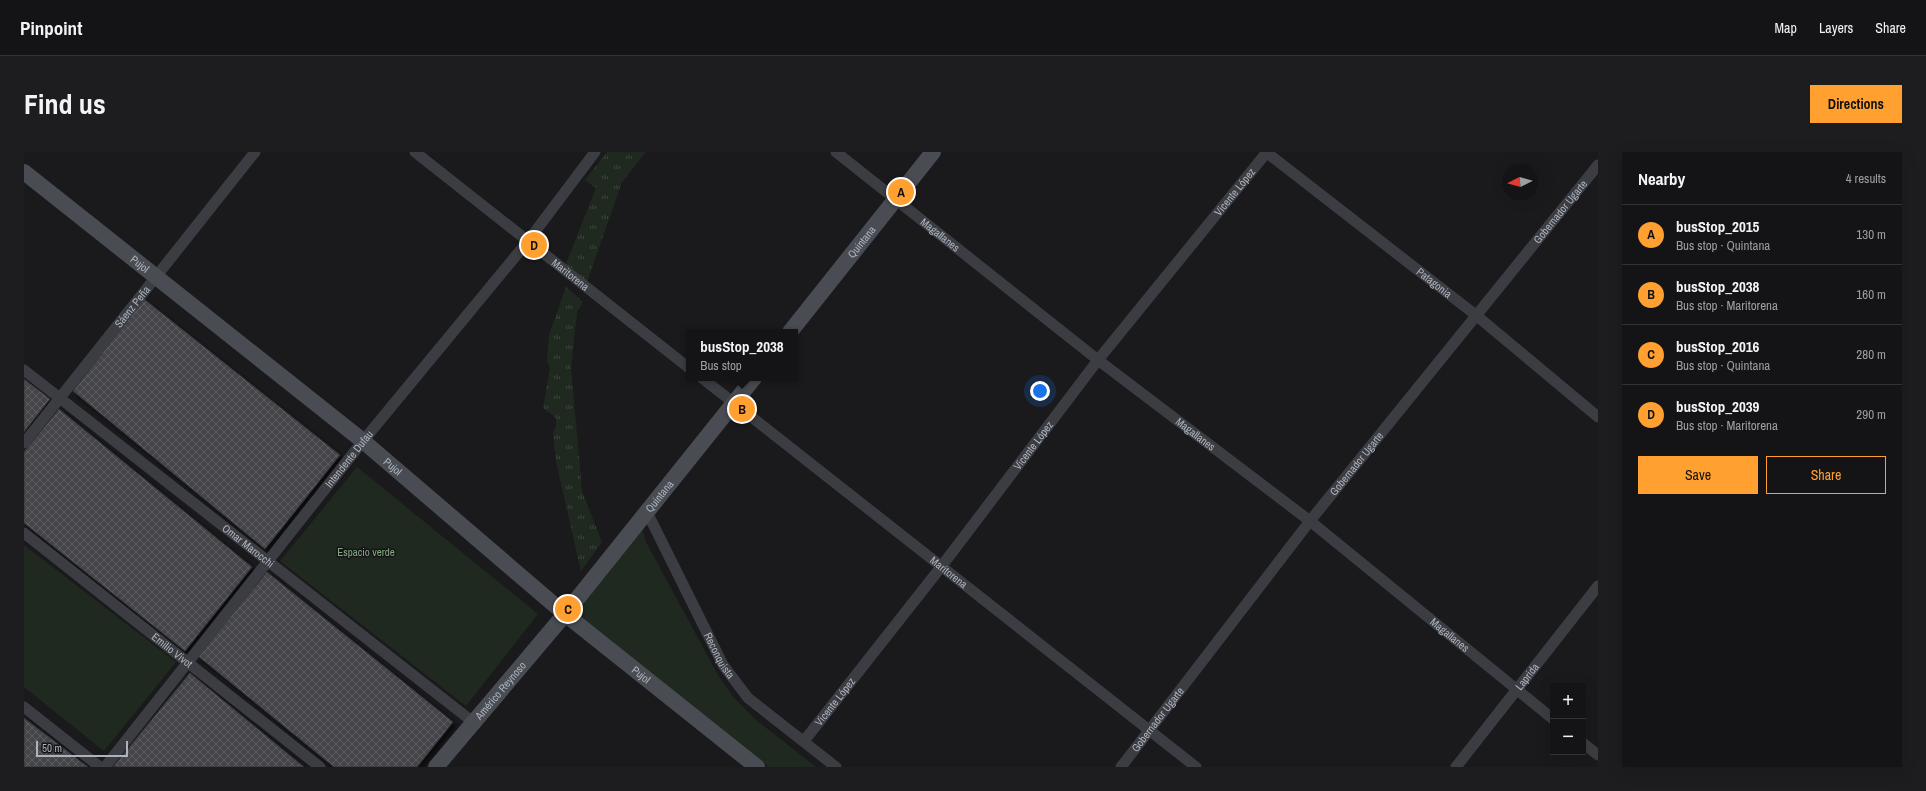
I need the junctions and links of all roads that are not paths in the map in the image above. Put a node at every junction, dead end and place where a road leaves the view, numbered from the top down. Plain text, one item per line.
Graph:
1 (255, 152) edge
2 (415, 152) edge
3 (595, 152) edge
4 (836, 152) edge
5 (933, 152) edge
6 (1266, 152) edge
7 (1598, 165) edge
8 (24, 172) edge
9 (895, 199) junction
10 (528, 241) junction
11 (156, 277) junction
12 (1477, 316) junction
13 (792, 329) edge
14 (1098, 360) junction
15 (686, 366) edge
16 (24, 370) edge
17 (706, 381) edge
18 (752, 381) edge
19 (59, 398) junction
20 (734, 403) junction
21 (1598, 417) edge
22 (363, 440) junction
23 (24, 443) edge
24 (646, 510) junction
25 (1310, 521) junction
26 (24, 533) edge
27 (268, 561) junction
28 (941, 566) junction
29 (1598, 586) edge
30 (565, 614) junction
31 (188, 662) junction
32 (1517, 691) junction
33 (24, 707) edge
34 (1550, 717) edge
35 (472, 722) junction
36 (1150, 731) junction
37 (804, 741) junction
38 (1586, 745) edge
39 (1598, 755) edge
40 (100, 767) edge
41 (105, 767) edge
42 (320, 767) edge
43 (436, 767) edge
44 (758, 767) edge
45 (836, 767) edge
46 (1121, 767) edge
47 (1196, 767) edge
48 (1456, 767) edge

1 - 11 street, Sáenz Peña
2 - 10 street, Maritorena
3 - 10 street, Intendente Dufau
4 - 9 street, Magallanes
5 - 9 main road, Quintana
6 - 12 street, Patagonia
6 - 14 street, Vicente López
7 - 12 street, Gobernador Ugarte
8 - 11 main road, Pujol
9 - 13 main road, Quintana
9 - 14 street, Magallanes
10 - 15 street, Maritorena
10 - 22 street, Intendente Dufau
11 - 19 street, Sáenz Peña
11 - 22 main road, Pujol
12 - 21 street, Patagonia
12 - 25 street, Gobernador Ugarte
14 - 25 street, Magallanes
14 - 28 street, Vicente López
16 - 19 street, Omar Marocchi
17 - 20 street, Maritorena
18 - 20 main road, Quintana
19 - 23 street, Sáenz Peña
19 - 27 street, Omar Marocchi
20 - 24 main road, Quintana
20 - 28 street, Maritorena
22 - 27 street, Intendente Dufau
22 - 30 main road, Pujol
24 - 30 main road, Quintana
24 - 37 street, Reconquista
25 - 32 street, Magallanes
25 - 36 street, Gobernador Ugarte
26 - 31 street, Emilio Vivot
27 - 31 street, Intendente Dufau
27 - 35 street, Omar Marocchi
28 - 36 street, Maritorena
28 - 37 street, Vicente López
29 - 32 street, Laprida
30 - 35 main road, Américo Reynoso
30 - 44 main road, Pujol
31 - 41 street, Intendente Dufau
31 - 42 street, Emilio Vivot
32 - 34 street, Magallanes
32 - 48 street, Laprida
33 - 40 street
35 - 43 main road, Américo Reynoso
36 - 46 street, Gobernador Ugarte
36 - 47 street, Maritorena
37 - 45 street, Reconquista
38 - 39 street

